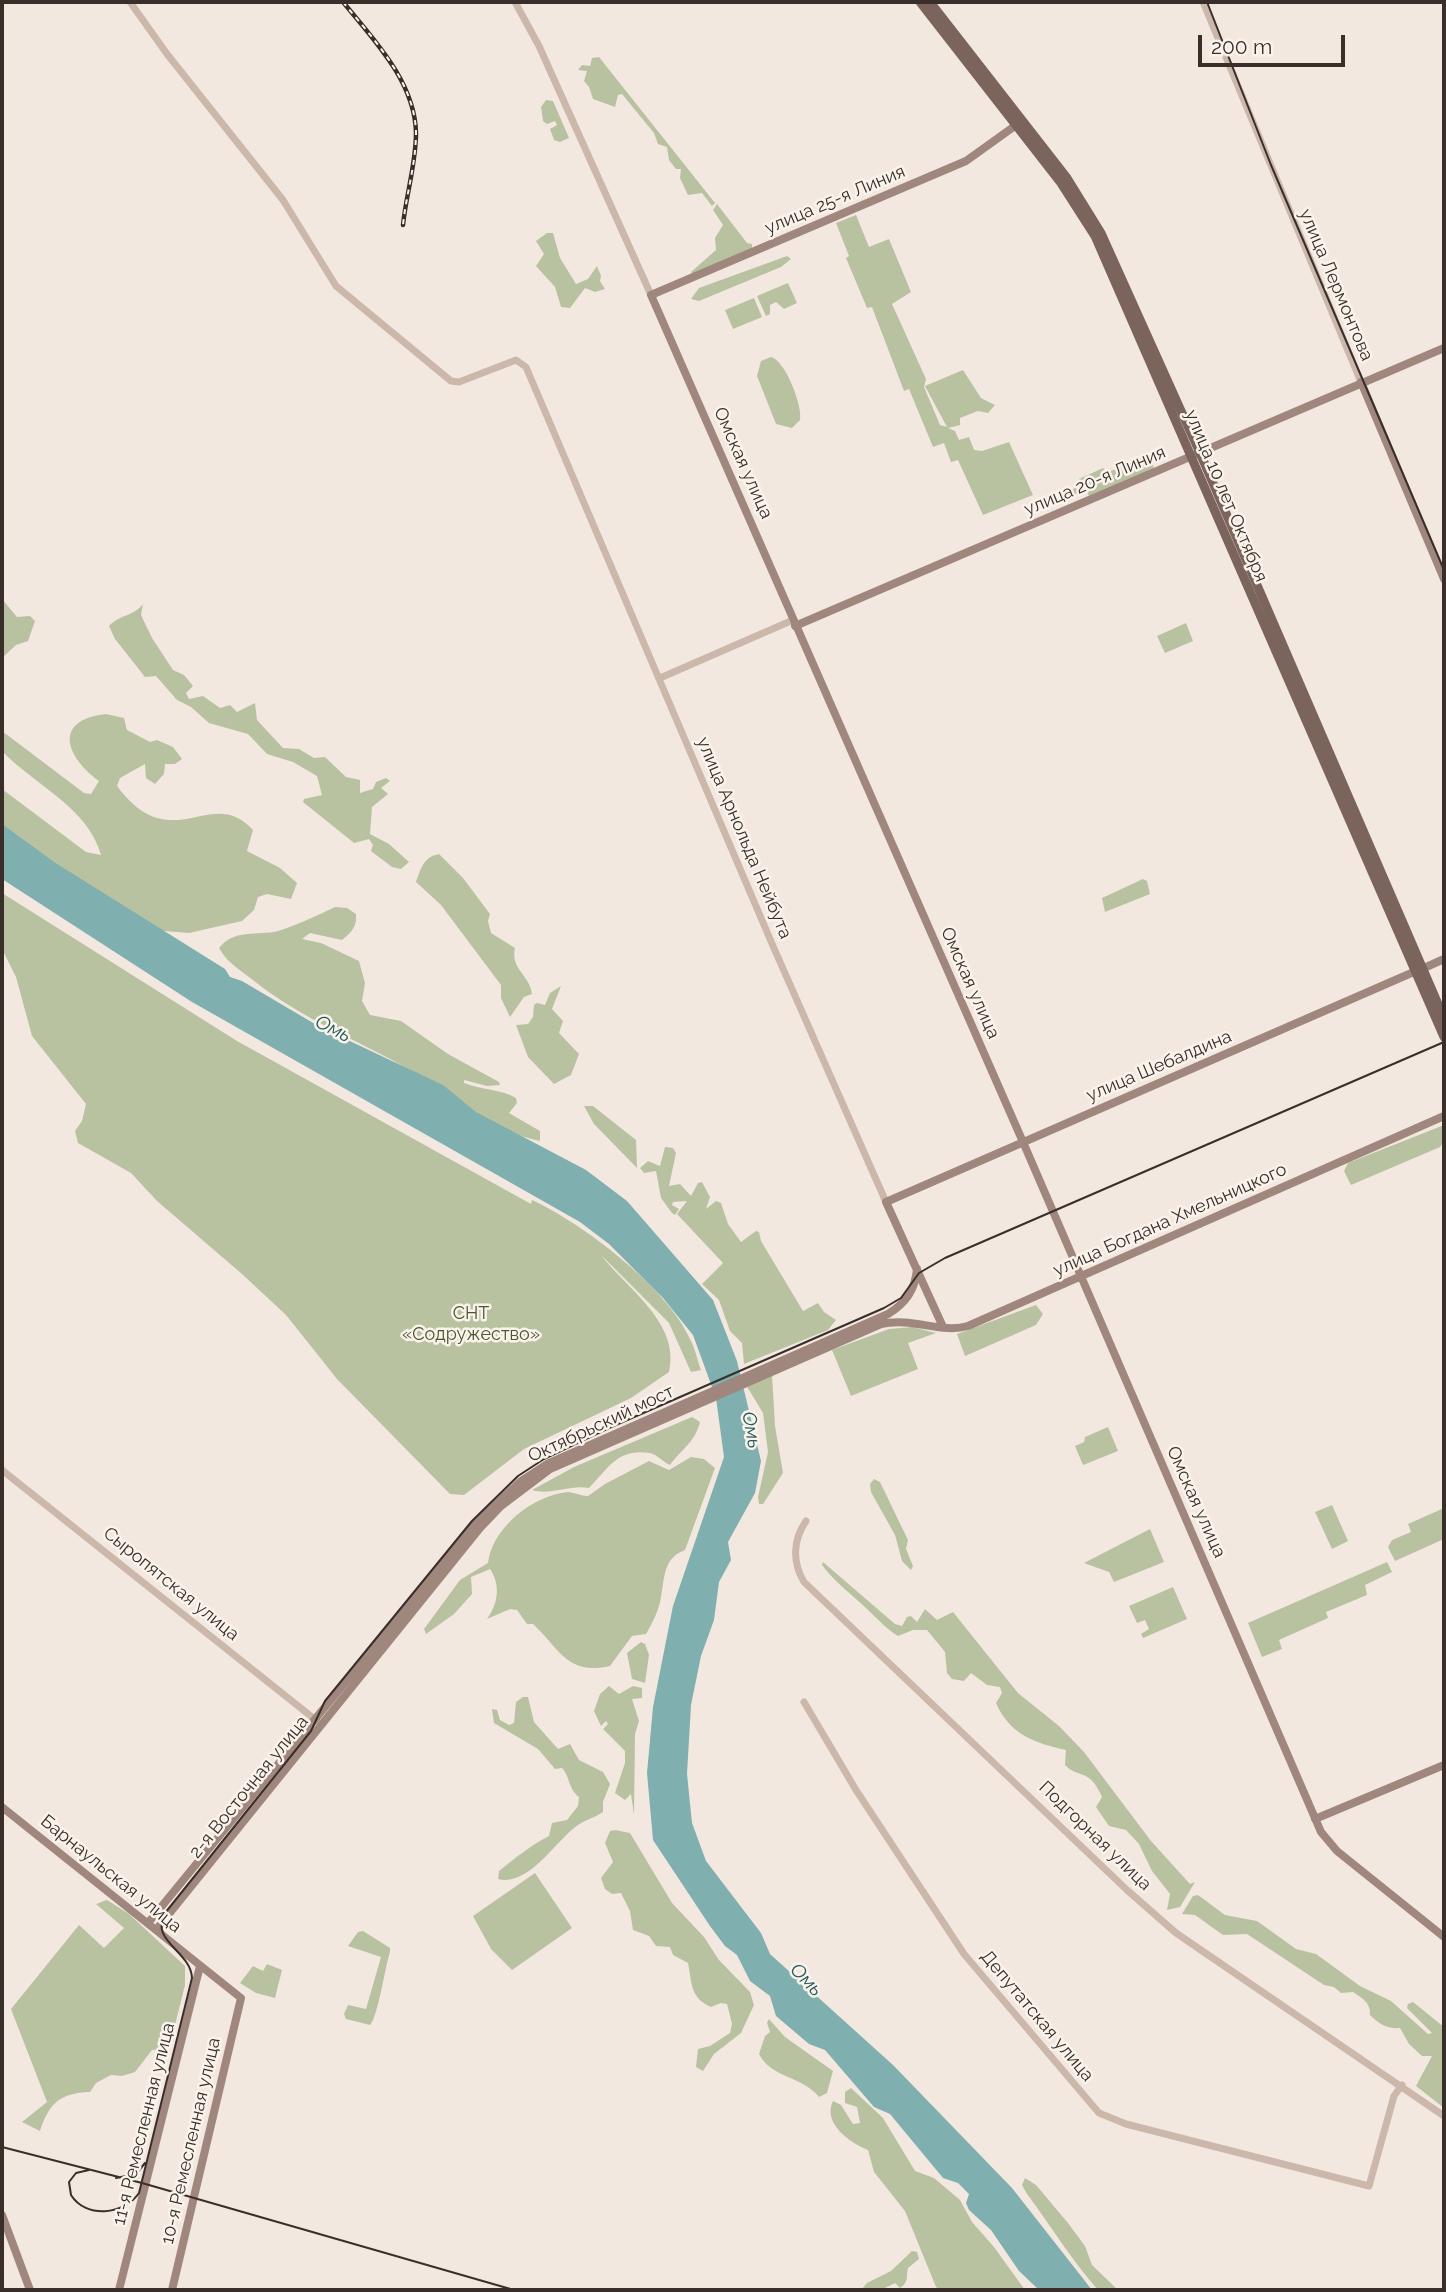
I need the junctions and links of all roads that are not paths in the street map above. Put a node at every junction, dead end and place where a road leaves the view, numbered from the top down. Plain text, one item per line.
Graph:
1 (130, 2) edge
2 (515, 2) edge
3 (920, 2) edge
4 (930, 2) edge
5 (1203, 2) edge
6 (1020, 122) junction
7 (651, 295) junction
8 (1444, 348) edge
9 (1361, 382) junction
10 (1196, 455) junction
11 (1444, 579) edge
12 (794, 623) junction
13 (660, 678) junction
14 (1444, 959) edge
15 (1420, 970) junction
16 (1444, 1017) edge
17 (1444, 1037) edge
18 (1444, 1116) edge
19 (1023, 1142) junction
20 (886, 1202) junction
21 (918, 1269) junction
22 (1080, 1276) junction
23 (943, 1327) junction
24 (802, 1354) junction
25 (2, 1470) edge
26 (806, 1521) dead end
27 (366, 1664) joint
28 (804, 1702) dead end
29 (317, 1721) junction
30 (1444, 1765) edge
31 (2, 1807) edge
32 (1315, 1819) junction
33 (148, 1923) junction
34 (156, 1930) junction
35 (1444, 1937) edge
36 (200, 1966) junction
37 (241, 1998) joint
38 (1402, 2085) junction
39 (1444, 2116) edge
40 (2, 2215) edge
41 (30, 2290) edge
42 (119, 2290) edge
43 (172, 2290) edge

1 - 13 street, улица Арнольда Нейбута
2 - 7 street, Омская улица
3 - 6 main road, улица 10 лет Октября
4 - 6 main road, улица 10 лет Октября
5 - 9 street, улица Лермонтова
6 - 7 main road, улица 25-я Линия
6 - 10 main road, улица 10 лет Октября
7 - 12 main road, Омская улица
8 - 9 main road, улица 20-я Линия
9 - 10 main road, улица 20-я Линия
9 - 11 main road, улица Лермонтова
10 - 12 main road, улица 20-я Линия
10 - 15 main road, улица 10 лет Октября
12 - 13 street, улица 20-я Линия
12 - 19 main road, Омская улица
13 - 20 street, улица Арнольда Нейбута
14 - 15 main road, улица Шебалдина
15 - 16 main road, улица 10 лет Октября
15 - 17 main road, улица 10 лет Октября
15 - 19 main road, улица Шебалдина
18 - 22 main road, улица Богдана Хмельницкого
19 - 20 main road, улица Шебалдина
19 - 22 main road, Омская улица
20 - 21 main road, улица Арнольда Нейбута
21 - 23 main road, улица Арнольда Нейбута
21 - 24 main road
22 - 23 main road, улица Богдана Хмельницкого
22 - 32 main road, Омская улица
23 - 24 main road, улица Богдана Хмельницкого
24 - 27 main road, Октябрьский мост
25 - 29 street, Сыропятская улица
26 - 38 street, Подгорная улица
27 - 29 main road, 2-я Восточная улица
28 - 38 street, Депутатская улица
29 - 33 main road, 2-я Восточная улица
29 - 34 main road, 2-я Восточная улица
30 - 32 main road
31 - 33 main road, Барнаульская улица
32 - 35 main road, Омская улица
33 - 34 main road, Барнаульская улица
34 - 36 main road, Барнаульская улица
36 - 37 main road, Барнаульская улица
36 - 42 main road, 11-я Ремесленная улица
37 - 43 main road, 10-я Ремесленная улица
38 - 39 street, Подгорная улица
40 - 41 main road

